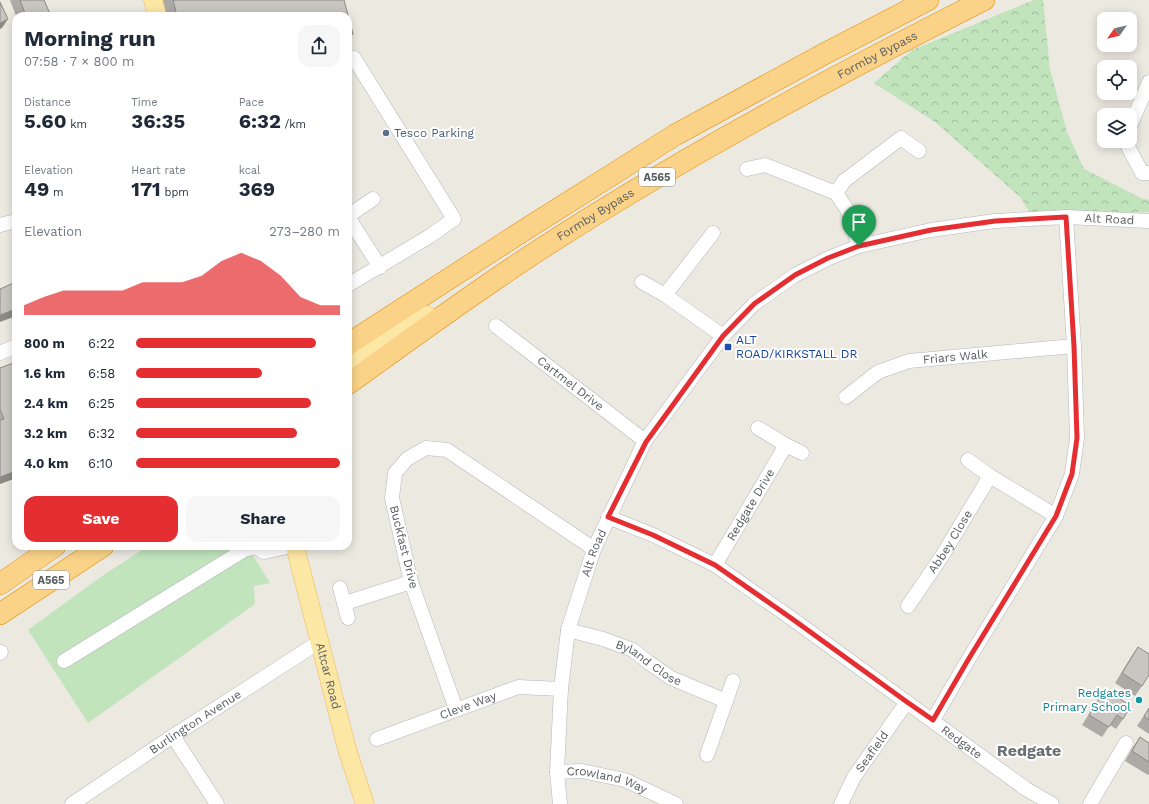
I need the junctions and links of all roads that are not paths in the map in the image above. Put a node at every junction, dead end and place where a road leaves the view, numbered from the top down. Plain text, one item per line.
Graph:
1 (153, 0) edge
2 (928, 0) edge
3 (984, 0) edge
4 (156, 12) edge
5 (352, 59) edge
6 (1149, 82) edge
7 (1137, 110) edge
8 (1129, 148) edge
9 (920, 152) dead end
10 (747, 169) dead end
11 (1149, 173) edge
12 (836, 193) junction
13 (373, 199) dead end
14 (352, 213) edge
15 (1066, 217) junction
16 (12, 221) edge
17 (1149, 221) edge
18 (352, 222) edge
19 (0, 225) edge
20 (713, 233) dead end
21 (859, 246) junction
22 (380, 267) junction
23 (642, 282) dead end
24 (352, 283) edge
25 (473, 295) junction
26 (664, 296) junction
27 (496, 326) dead end
28 (723, 336) junction
29 (352, 341) edge
30 (1074, 346) junction
31 (12, 348) edge
32 (0, 353) edge
33 (352, 365) edge
34 (352, 381) edge
35 (846, 397) dead end
36 (758, 428) dead end
37 (646, 442) junction
38 (786, 446) junction
39 (802, 453) dead end
40 (968, 460) dead end
41 (990, 476) junction
42 (1056, 516) junction
43 (608, 517) junction
44 (594, 549) junction
45 (48, 550) edge
46 (97, 550) edge
47 (244, 550) edge
48 (261, 550) edge
49 (273, 550) edge
50 (296, 550) edge
51 (715, 565) junction
52 (411, 582) junction
53 (0, 584) edge
54 (340, 588) dead end
55 (345, 603) junction
56 (908, 606) dead end
57 (0, 614) edge
58 (348, 618) dead end
59 (568, 630) junction
60 (319, 642) junction
61 (64, 661) dead end
62 (733, 681) dead end
63 (561, 689) junction
64 (726, 701) junction
65 (907, 702) junction
66 (456, 709) junction
67 (933, 720) junction
68 (173, 736) junction
69 (377, 739) dead end
70 (1126, 744) dead end
71 (707, 755) dead end
72 (557, 772) junction
73 (677, 801) edge
74 (72, 804) edge
75 (217, 804) edge
76 (365, 804) edge
77 (560, 804) edge
78 (841, 804) edge
79 (1052, 804) edge
80 (1090, 804) edge

1 - 4 main road
2 - 29 highway, Formby Bypass / A565
3 - 25 highway, Formby Bypass / A565
5 - 22 street
6 - 7 street
8 - 11 street
9 - 12 street
10 - 12 street
12 - 21 street
13 - 14 street
15 - 17 street, Alt Road
15 - 21 street, Alt Road
15 - 30 street
16 - 19 street
18 - 22 street
20 - 26 street
21 - 28 street, Alt Road
22 - 24 street
23 - 26 street
25 - 33 main road
25 - 34 highway, Formby Bypass / A565
26 - 28 street
27 - 37 street, Cartmel Drive
28 - 37 street, Alt Road
30 - 35 street, Friars Walk
30 - 42 street
31 - 32 street
36 - 38 street
37 - 43 street, Alt Road
38 - 39 street
38 - 51 street, Redgate Drive
40 - 41 street
41 - 42 street
41 - 56 street, Abbey Close
42 - 67 street
43 - 44 street, Alt Road
43 - 51 street, Redgate
44 - 52 street, Buckfast Drive
44 - 59 street, Alt Road
45 - 53 highway, A565
46 - 57 highway, A565
47 - 61 street
48 - 49 street
50 - 60 main road, Altcar Road
51 - 65 street, Redgate
52 - 55 street
52 - 66 street, Buckfast Drive
54 - 55 street
55 - 58 street
59 - 63 street, Alt Road
59 - 64 street, Byland Close
60 - 68 street, Burlington Avenue
60 - 76 main road, Altcar Road
62 - 64 street
63 - 66 street, Cleve Way
63 - 72 street, Alt Road
64 - 71 street
65 - 67 street, Redgate
65 - 78 street, Seafield
66 - 69 street, Cleve Way
67 - 79 street, Redgate
68 - 74 street, Burlington Avenue
68 - 75 street
70 - 80 street
72 - 73 street, Crowland Way
72 - 77 street, Alt Road

